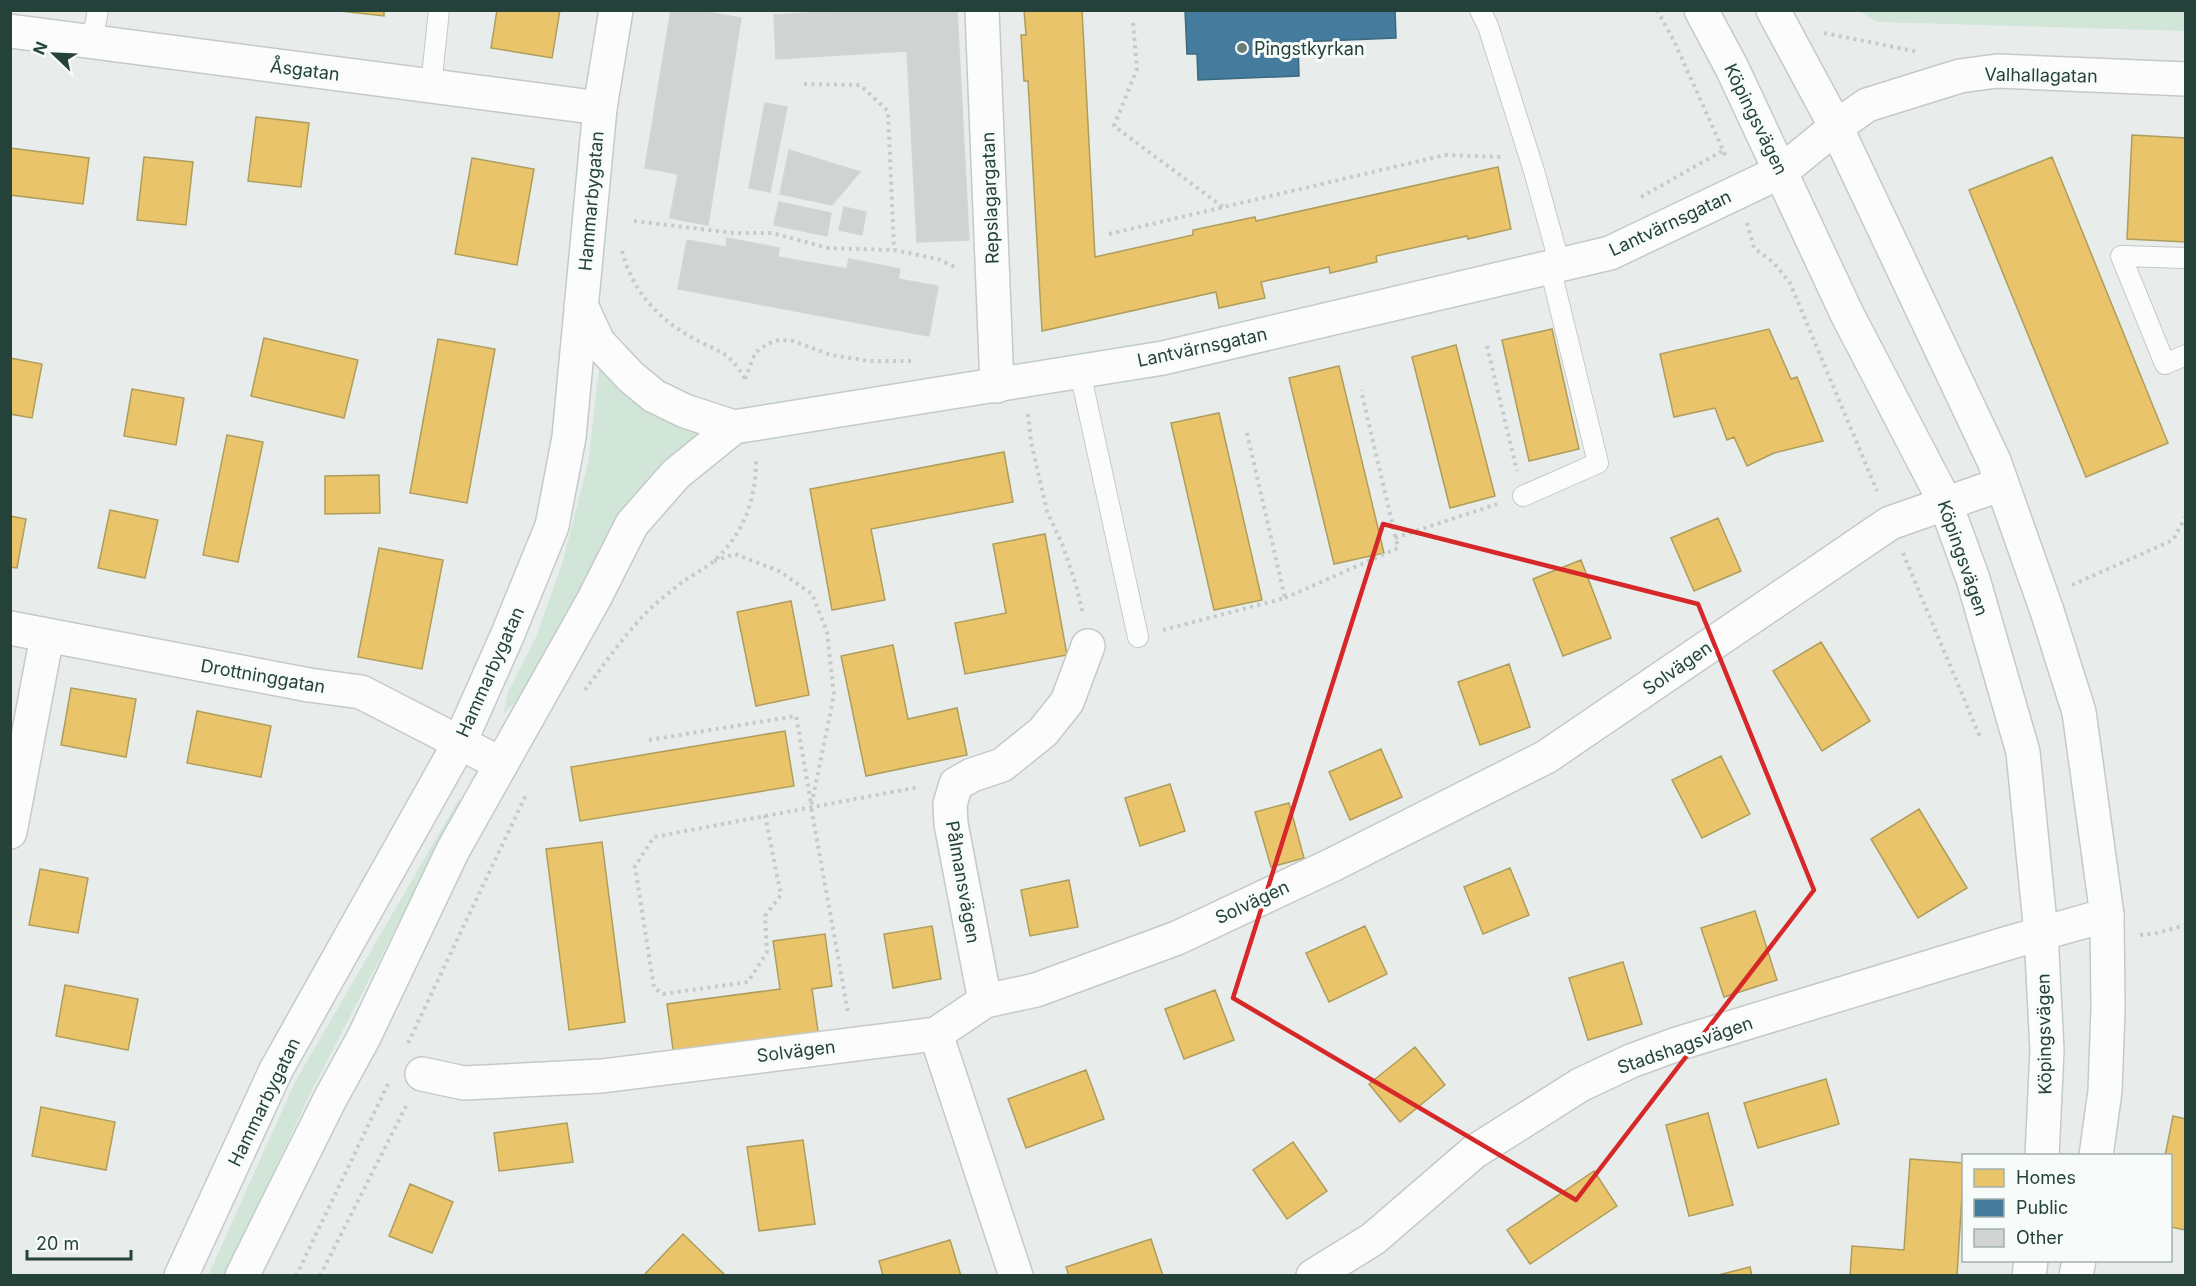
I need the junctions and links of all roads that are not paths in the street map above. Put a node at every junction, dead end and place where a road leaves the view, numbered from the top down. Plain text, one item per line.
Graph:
1 (438, 10) edge
2 (616, 10) edge
3 (982, 10) edge
4 (1480, 10) edge
5 (1701, 10) edge
6 (1773, 10) edge
7 (95, 26) edge
8 (10, 31) edge
9 (2186, 78) edge
10 (431, 86) junction
11 (600, 108) junction
12 (1836, 127) junction
13 (1782, 171) junction
14 (2186, 258) edge
15 (1555, 266) junction
16 (581, 305) junction
17 (2186, 355) edge
18 (1080, 372) junction
19 (997, 386) junction
20 (734, 427) junction
21 (2002, 484) junction
22 (1523, 496) road end
23 (1945, 502) junction
24 (10, 628) edge
25 (47, 636) junction
26 (1138, 637) road end
27 (1088, 646) road end
28 (460, 742) junction
29 (501, 764) junction
30 (10, 832) edge
31 (2107, 915) junction
32 (2041, 933) junction
33 (985, 1001) junction
34 (936, 1034) junction
35 (406, 1066) road end
36 (2042, 1154) edge
37 (2096, 1154) edge
38 (181, 1275) edge
39 (242, 1275) edge
40 (1016, 1275) edge
41 (1313, 1275) edge

1 - 10 lane
2 - 11 main road, Hammarbygatan
3 - 19 main road, Repslagargatan
4 - 15 lane
5 - 13 main road, Köpingsvägen
6 - 12 main road
7 - 8 main road, Åsgatan
7 - 10 main road, Åsgatan
9 - 12 main road, Valhallagatan
10 - 11 main road, Åsgatan
11 - 16 main road, Hammarbygatan
12 - 13 main road, Lantvärnsgatan
12 - 21 main road
13 - 15 main road, Lantvärnsgatan
13 - 23 main road, Köpingsvägen
14 - 17 lane
15 - 18 main road, Lantvärnsgatan
15 - 22 lane
16 - 20 main road, Lantvärnsgatan
16 - 28 main road, Hammarbygatan
18 - 19 main road, Lantvärnsgatan
18 - 26 lane
19 - 20 main road, Lantvärnsgatan
20 - 29 main road
21 - 23 main road, Solvägen
21 - 31 main road
23 - 32 main road, Köpingsvägen
23 - 33 main road, Solvägen
24 - 25 main road, Drottninggatan
25 - 28 main road, Drottninggatan
25 - 30 main road
27 - 33 main road, Pålmansvägen
28 - 29 main road, Drottninggatan
28 - 38 main road, Hammarbygatan
29 - 39 main road
31 - 32 main road, Stadshagsvägen
31 - 37 main road
32 - 36 main road, Köpingsvägen
32 - 41 main road, Stadshagsvägen
33 - 34 main road, Solvägen
34 - 35 main road, Solvägen
34 - 40 main road

